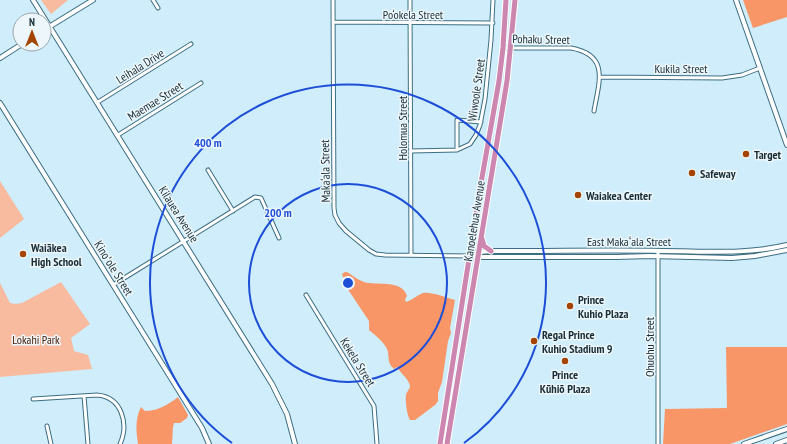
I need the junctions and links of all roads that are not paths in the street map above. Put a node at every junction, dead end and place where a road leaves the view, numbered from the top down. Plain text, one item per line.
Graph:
1 (33, 0) edge
2 (93, 0) edge
3 (153, 0) edge
4 (333, 0) edge
5 (410, 0) edge
6 (493, 0) edge
7 (506, 0) edge
8 (515, 0) edge
9 (736, 0) edge
10 (158, 8) dead end
11 (41, 12) edge
12 (333, 22) junction
13 (410, 23) junction
14 (492, 23) junction
15 (52, 25) edge
16 (52, 29) edge
17 (191, 44) dead end
18 (503, 48) junction
19 (511, 48) junction
20 (12, 50) edge
21 (0, 58) edge
22 (760, 68) junction
23 (600, 77) junction
24 (201, 83) dead end
25 (98, 102) junction
26 (0, 103) edge
27 (594, 111) dead end
28 (481, 122) junction
29 (118, 135) junction
30 (787, 144) edge
31 (457, 150) junction
32 (411, 151) junction
33 (208, 170) dead end
34 (233, 211) junction
35 (279, 238) dead end
36 (482, 238) junction
37 (184, 242) junction
38 (787, 245) edge
39 (787, 250) edge
40 (491, 251) junction
41 (658, 253) junction
42 (411, 255) junction
43 (470, 255) junction
44 (479, 255) junction
45 (113, 285) junction
46 (306, 295) dead end
47 (84, 396) junction
48 (33, 399) dead end
49 (47, 426) dead end
50 (787, 429) edge
51 (441, 435) junction
52 (787, 440) edge
53 (51, 444) edge
54 (88, 444) edge
55 (120, 444) edge
56 (209, 444) edge
57 (295, 444) edge
58 (377, 444) edge
59 (436, 444) edge
60 (440, 444) edge
61 (447, 444) edge
62 (658, 444) edge
63 (744, 444) edge
64 (776, 444) edge

1 - 11 street, Kilauea Avenue
2 - 15 street
3 - 10 street
4 - 12 street, Maka‘ala Street
5 - 13 street, Holomua Street
6 - 14 street, Wiwoole Street
7 - 18 highway, Kanoelehua Avenue
8 - 19 highway, Kanoelehua Avenue
9 - 22 street
12 - 13 street, Po‘okela Street
12 - 42 street, Maka‘ala Street
13 - 14 street, Po‘okela Street
13 - 32 street, Holomua Street
14 - 28 street, Wiwoole Street
16 - 25 street, Kilauea Avenue
17 - 25 street, Leihala Drive
18 - 19 street, Pohaku Street
18 - 43 highway, Kanoelehua Avenue
19 - 23 street, Pohaku Street
19 - 36 highway, Kanoelehua Avenue
20 - 21 street
22 - 23 street, Kukila Street
22 - 30 street
23 - 27 street
24 - 29 street, Maemae Street
25 - 29 street, Kilauea Avenue
26 - 45 street, Kinoʻole Street
28 - 31 street, Wiwoole Street
28 - 31 street
29 - 37 street, Kilauea Avenue
31 - 32 street
32 - 42 street, Holomua Street
33 - 34 street
34 - 35 street
34 - 37 street
36 - 40 highway
36 - 44 highway, Kanoelehua Avenue
37 - 45 street
37 - 57 street, Kilauea Avenue
38 - 41 street, East Makaʻala Street
39 - 41 street, East Makaʻala Street
40 - 41 street, East Makaʻala Street
40 - 44 street, East Makaʻala Street
41 - 44 street, East Makaʻala Street
41 - 62 street, Ohuohu Street
42 - 43 street, Maka‘ala Street
43 - 44 street, East Makaʻala Street
43 - 51 highway, Kanoelehua Avenue
44 - 61 highway, Kanoelehua Avenue
45 - 56 street, Kinoʻole Street
46 - 58 street, Kekela Street
47 - 48 street
47 - 54 street
47 - 55 street
49 - 53 street
50 - 63 street
51 - 59 highway
51 - 60 highway, Kanoelehua Avenue
52 - 64 street

